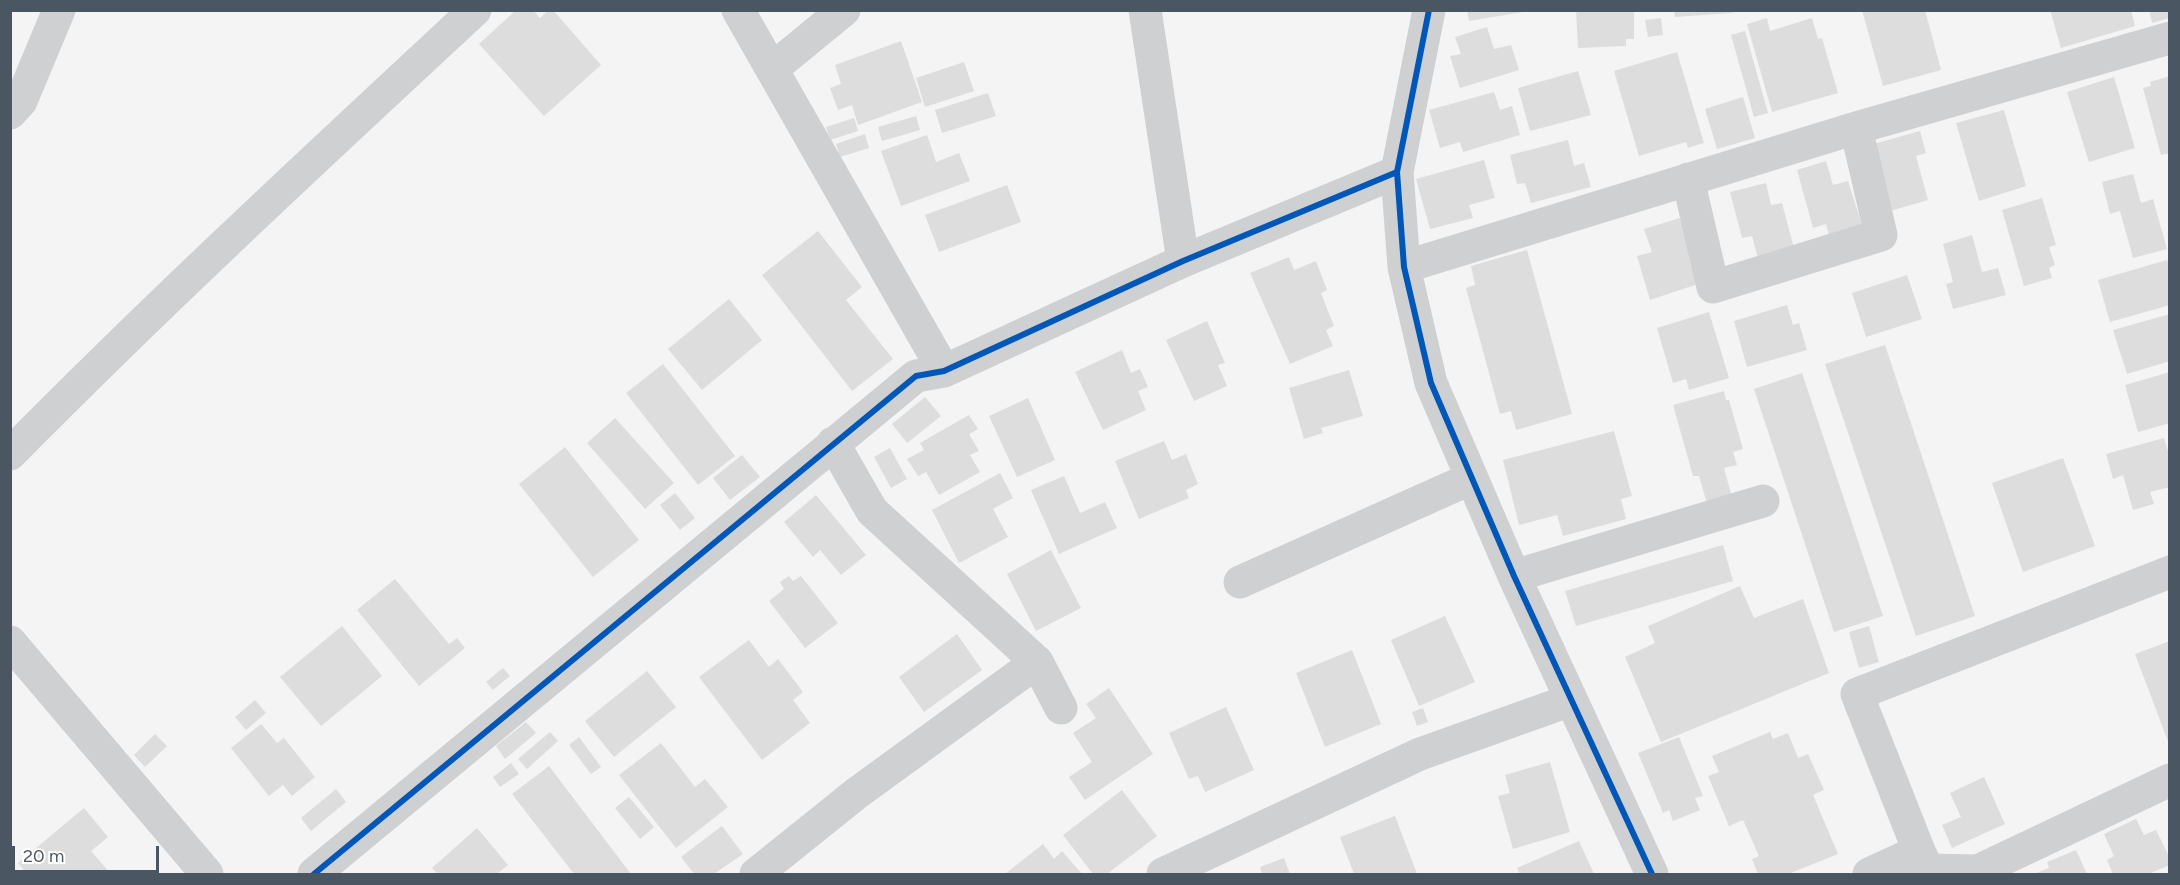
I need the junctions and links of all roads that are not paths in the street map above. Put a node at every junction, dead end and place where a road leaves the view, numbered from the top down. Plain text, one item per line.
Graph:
1 (58, 10) edge
2 (475, 10) edge
3 (738, 10) edge
4 (843, 10) edge
5 (1144, 10) edge
6 (1429, 10) edge
7 (2169, 38) edge
8 (772, 69) junction
9 (10, 113) edge
10 (1856, 128) junction
11 (1397, 172) junction
12 (1688, 179) junction
13 (1183, 261) junction
14 (1404, 267) junction
15 (944, 371) junction
16 (833, 442) junction
17 (10, 454) edge
18 (1472, 478) junction
19 (1763, 501) dead end
20 (2169, 572) edge
21 (1514, 576) junction
22 (1240, 582) dead end
23 (10, 642) edge
24 (1037, 662) junction
25 (1571, 700) junction
26 (1061, 708) dead end
27 (2169, 780) edge
28 (1919, 851) junction
29 (207, 874) edge
30 (314, 874) edge
31 (756, 874) edge
32 (1163, 874) edge
33 (1653, 874) edge
34 (1869, 874) edge

1 - 9 street
2 - 17 street
3 - 8 street
4 - 8 street
5 - 13 street
6 - 11 street
7 - 10 street
8 - 15 street
10 - 12 street
10 - 12 street
11 - 13 street
11 - 14 street
12 - 14 street
13 - 15 street
14 - 18 street
15 - 16 street
16 - 24 street
16 - 30 street
18 - 21 street
18 - 22 street
19 - 21 street
20 - 28 street
21 - 25 street
23 - 29 street
24 - 26 street
24 - 31 street
25 - 32 street
25 - 33 street
27 - 28 street
28 - 34 street

